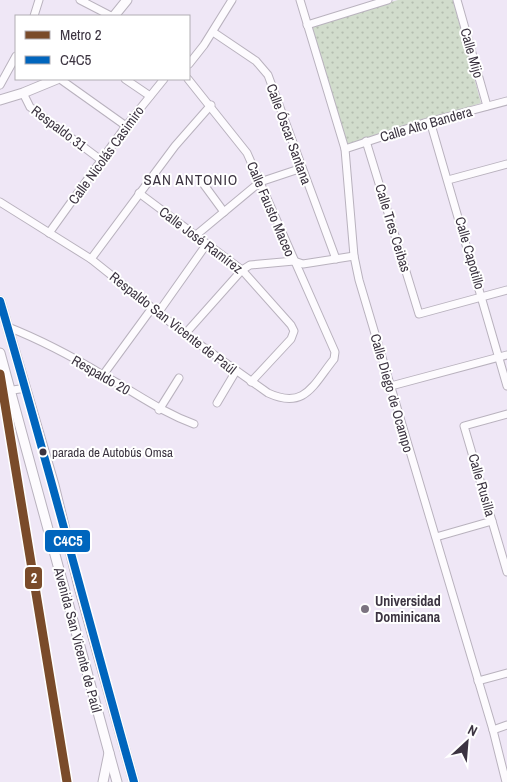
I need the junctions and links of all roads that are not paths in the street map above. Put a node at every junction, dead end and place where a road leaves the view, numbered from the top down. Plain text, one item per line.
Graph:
1 (39, 0) edge
2 (80, 0) edge
3 (127, 0) edge
4 (232, 0) edge
5 (300, 0) edge
6 (388, 0) edge
7 (457, 0) edge
8 (34, 15) edge
9 (110, 15) edge
10 (113, 15) edge
11 (307, 24) junction
12 (213, 32) junction
13 (15, 58) edge
14 (190, 63) edge
15 (56, 80) edge
16 (59, 80) edge
17 (126, 80) edge
18 (163, 80) edge
19 (189, 80) edge
20 (0, 86) edge
21 (23, 93) junction
22 (150, 96) junction
23 (0, 100) edge
24 (507, 101) edge
25 (211, 106) junction
26 (487, 106) junction
27 (430, 122) junction
28 (126, 126) junction
29 (366, 141) junction
30 (345, 149) junction
31 (101, 160) junction
32 (507, 164) edge
33 (302, 168) junction
34 (448, 180) junction
35 (202, 182) dead end
36 (260, 182) junction
37 (139, 193) junction
38 (0, 202) edge
39 (224, 212) junction
40 (49, 233) junction
41 (195, 236) junction
42 (206, 245) junction
43 (354, 256) junction
44 (91, 259) junction
45 (336, 259) junction
46 (294, 261) junction
47 (242, 270) junction
48 (507, 290) edge
49 (482, 297) junction
50 (0, 301) edge
51 (152, 308) junction
52 (158, 313) junction
53 (8, 327) junction
54 (185, 334) junction
55 (335, 352) joint
56 (0, 353) edge
57 (507, 355) edge
58 (499, 358) junction
59 (236, 371) junction
60 (104, 375) junction
61 (179, 378) dead end
62 (251, 382) junction
63 (391, 386) junction
64 (507, 386) edge
65 (26, 388) junction
66 (10, 390) junction
67 (0, 392) edge
68 (217, 403) dead end
69 (159, 410) junction
70 (507, 414) edge
71 (194, 424) dead end
72 (492, 521) junction
73 (436, 537) junction
74 (507, 572) edge
75 (507, 672) edge
76 (478, 681) junction
77 (507, 725) edge
78 (493, 730) junction
79 (109, 753) junction
80 (102, 782) edge
81 (117, 782) edge
82 (134, 782) edge
83 (506, 782) edge

1 - 8 street
2 - 9 street
3 - 10 main road
4 - 12 street
5 - 11 street, Calle Diego de Ocampo
6 - 11 street
7 - 26 street, Calle Mijo
11 - 30 street, Calle Diego de Ocampo
12 - 14 street
12 - 33 street, Calle Óscar Santana
13 - 20 street
15 - 21 main road
16 - 28 street
17 - 22 street
18 - 22 street, Calle Nicolás Casimiro
19 - 25 street, Calle Fausto Maceo
21 - 23 main road
21 - 31 street, Respaldo 31
22 - 28 street, Calle Nicolás Casimiro
24 - 26 street, Calle Alto Bandera
25 - 36 street, Calle Fausto Maceo
25 - 37 street
26 - 27 street, Calle Alto Bandera
27 - 29 street, Calle Alto Bandera
27 - 34 street, Calle Capotillo
28 - 31 street, Calle Nicolás Casimiro
29 - 30 street, Calle Alto Bandera
29 - 49 street, Calle Tres Ceibas
30 - 43 street, Calle Diego de Ocampo
31 - 40 street, Calle Nicolás Casimiro
32 - 34 street
33 - 36 street
33 - 45 street, Calle Óscar Santana
34 - 49 street, Calle Capotillo
35 - 39 street
36 - 39 street
36 - 46 street, Calle Fausto Maceo
37 - 41 street, Calle José Ramírez
37 - 44 street
38 - 40 street, Respaldo San Vicente de Paúl
39 - 41 street
40 - 44 street, Respaldo San Vicente de Paúl
41 - 42 street, Calle José Ramírez
42 - 47 street, Calle José Ramírez
42 - 52 street
43 - 45 street
43 - 63 street, Calle Diego de Ocampo
44 - 51 street, Respaldo San Vicente de Paúl
45 - 46 street
46 - 47 street
46 - 55 street, Calle Fausto Maceo
47 - 54 street
47 - 62 street, Calle José Ramírez
48 - 49 street
49 - 58 street, Calle Capotillo
50 - 53 main road, Avenida San Vicente de Paúl
51 - 52 street, Respaldo San Vicente de Paúl
51 - 60 street
52 - 54 street, Respaldo San Vicente de Paúl
53 - 60 street, Respaldo 20
53 - 65 main road, Avenida San Vicente de Paúl
54 - 59 street, Respaldo San Vicente de Paúl
55 - 62 street, Respaldo San Vicente de Paúl
56 - 66 main road, Avenida San Vicente de Paúl
57 - 58 street
58 - 63 street
58 - 64 street, Calle Capotillo
59 - 62 street, Respaldo San Vicente de Paúl
59 - 68 street
60 - 69 street, Respaldo 20
61 - 69 street
63 - 73 street, Calle Diego de Ocampo
65 - 66 street
65 - 82 main road, Avenida San Vicente de Paúl
66 - 67 street
66 - 79 main road, Avenida San Vicente de Paúl
69 - 71 street, Respaldo 20
70 - 72 street, Calle Rusilla
72 - 73 street
72 - 74 street, Calle Rusilla
73 - 76 street, Calle Diego de Ocampo
75 - 76 street
76 - 78 street, Calle Diego de Ocampo
77 - 78 street
78 - 83 street, Calle Diego de Ocampo
79 - 80 main road
79 - 81 main road, Avenida San Vicente de Paúl

